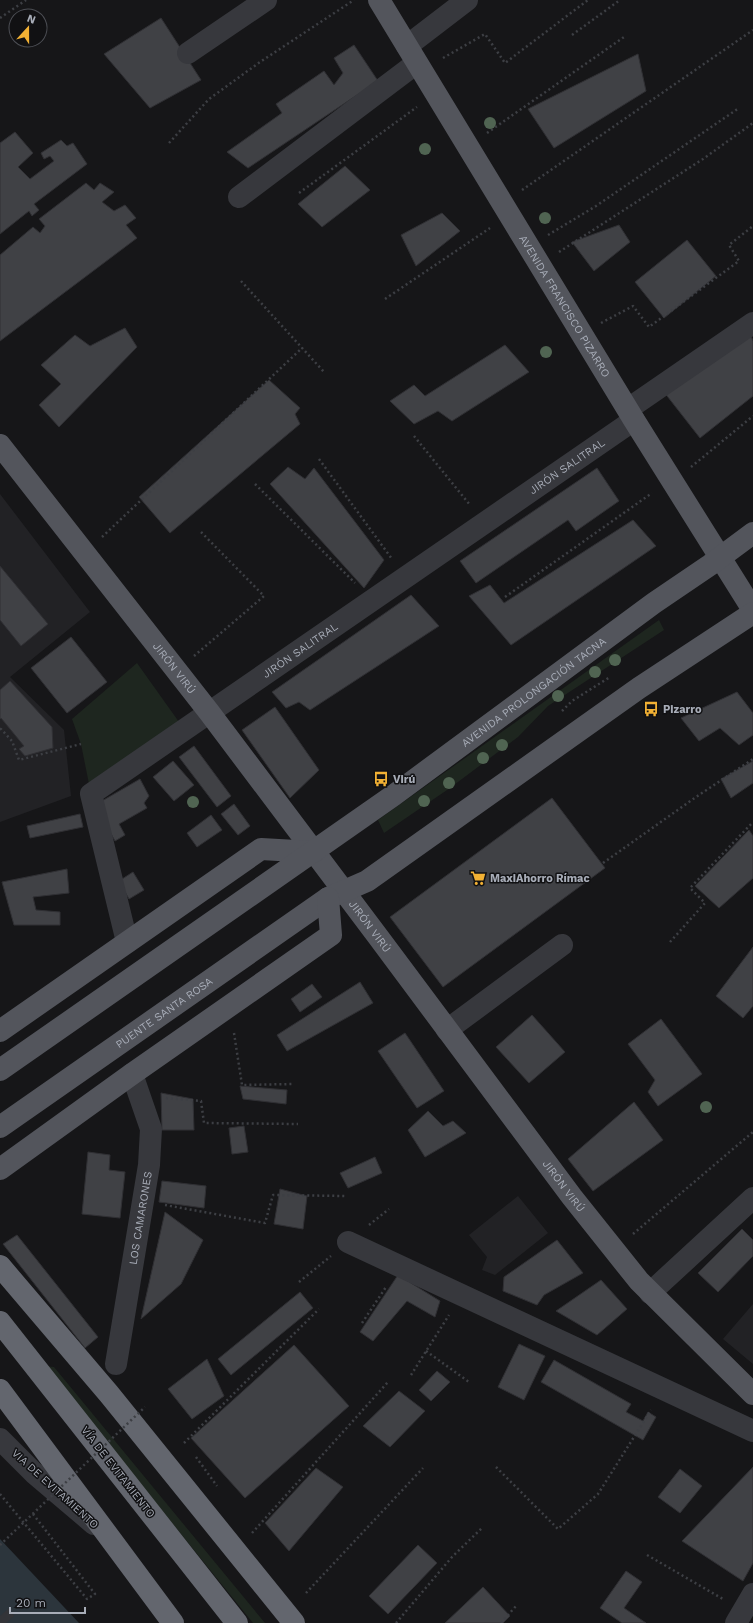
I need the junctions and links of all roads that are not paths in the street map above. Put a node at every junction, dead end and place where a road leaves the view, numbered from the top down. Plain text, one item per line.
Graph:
1 (266, 0) edge
2 (379, 0) edge
3 (466, 0) edge
4 (188, 53) dead end
5 (415, 59) junction
6 (239, 197) dead end
7 (753, 323) edge
8 (631, 415) junction
9 (0, 445) edge
10 (753, 533) edge
11 (721, 558) junction
12 (753, 611) edge
13 (208, 712) junction
14 (314, 852) junction
15 (336, 895) junction
16 (127, 942) junction
17 (562, 945) dead end
18 (447, 1030) junction
19 (0, 1031) edge
20 (0, 1070) edge
21 (132, 1074) junction
22 (0, 1127) edge
23 (0, 1169) edge
24 (753, 1198) edge
25 (348, 1242) dead end
26 (0, 1266) edge
27 (650, 1293) junction
28 (0, 1322) edge
29 (116, 1364) dead end
30 (0, 1390) edge
31 (753, 1394) edge
32 (753, 1431) edge
33 (0, 1439) edge
34 (110, 1538) junction
35 (173, 1623) edge
36 (237, 1623) edge
37 (294, 1623) edge

1 - 4 street
2 - 5 main road, AVENIDA FRANCISCO PIZARRO
3 - 5 street
5 - 6 street
5 - 8 main road, AVENIDA FRANCISCO PIZARRO
7 - 8 street, JIRÓN SALITRAL
8 - 11 main road, AVENIDA FRANCISCO PIZARRO
8 - 13 street, JIRÓN SALITRAL
9 - 13 main road, JIRÓN VIRÚ
10 - 11 main road, AVENIDA PROLONGACIÓN TACNA
11 - 12 main road, AVENIDA FRANCISCO PIZARRO
11 - 14 main road, AVENIDA PROLONGACIÓN TACNA
12 - 15 main road
13 - 14 main road, JIRÓN VIRÚ
13 - 16 street, JIRÓN SALITRAL
14 - 15 main road, JIRÓN VIRÚ
14 - 16 main road
14 - 20 main road
15 - 18 main road, JIRÓN VIRÚ
15 - 21 main road
15 - 22 main road, PUENTE SANTA ROSA
16 - 19 main road
17 - 18 street
18 - 27 main road, JIRÓN VIRÚ
21 - 23 main road
21 - 29 street, LOS CAMARONES
24 - 27 street
25 - 32 street
26 - 37 highway
27 - 31 main road, JIRÓN VIRÚ
28 - 36 highway, VÍA DE EVITAMIENTO
30 - 34 highway
33 - 34 street, VIA DE EVITAMIENTO
34 - 35 highway

